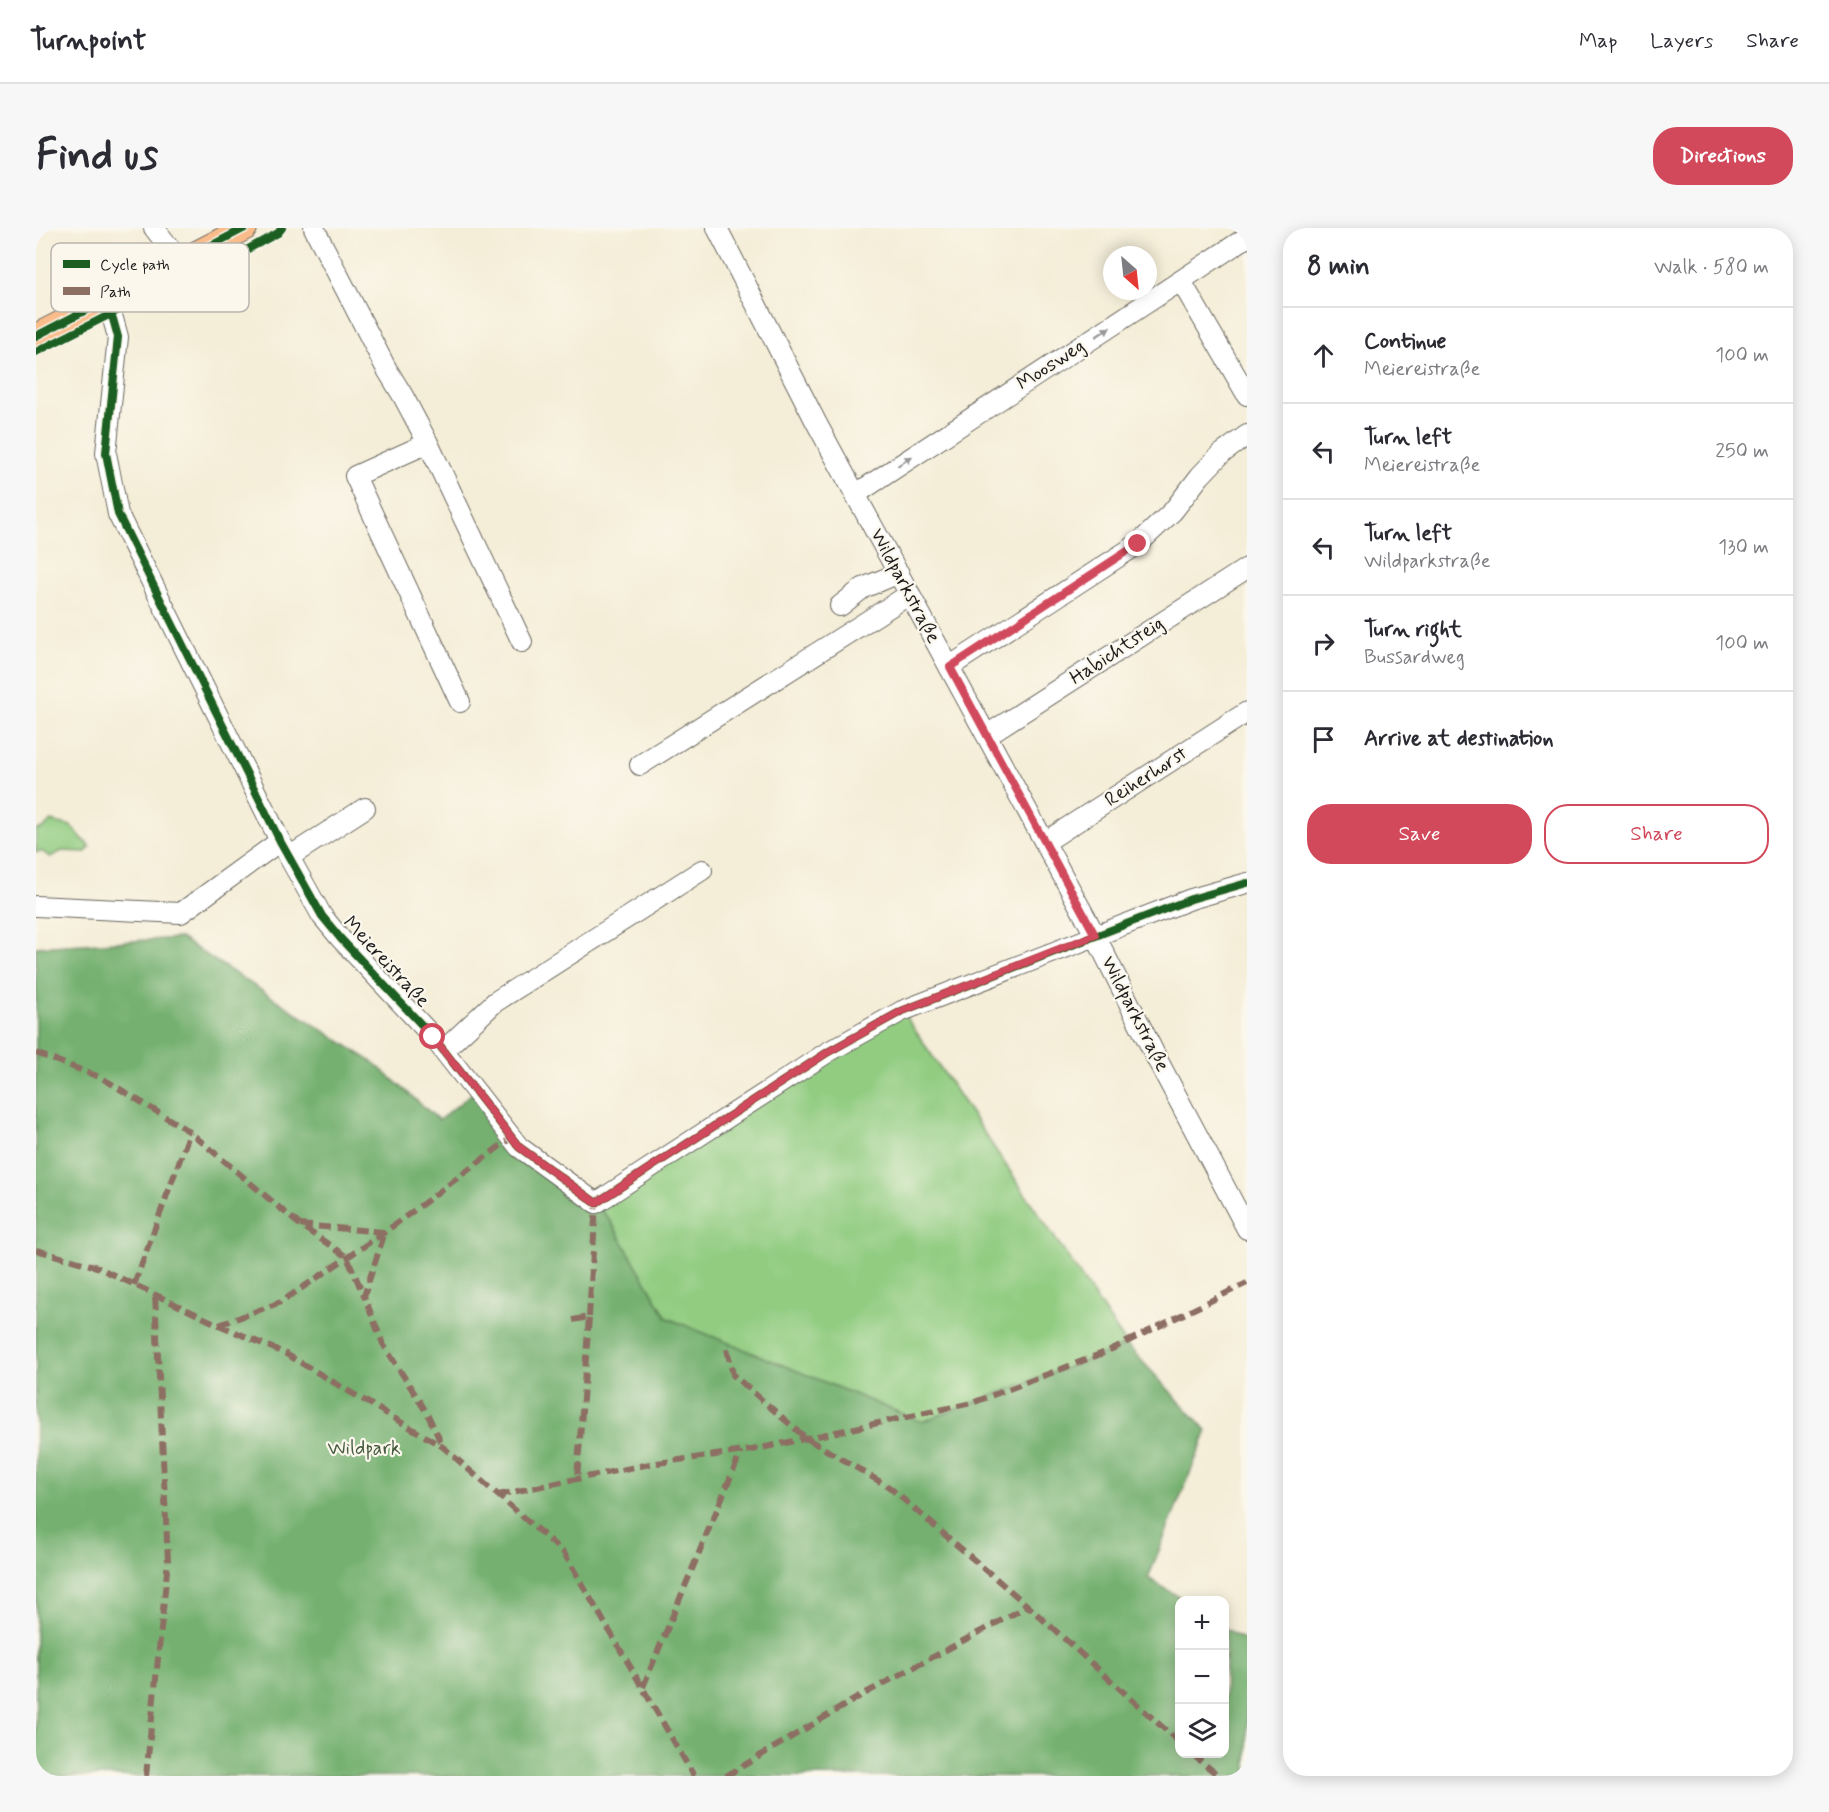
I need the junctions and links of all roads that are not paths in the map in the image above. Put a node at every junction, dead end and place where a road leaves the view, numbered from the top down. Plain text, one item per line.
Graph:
1 (154, 228) edge
2 (245, 228) edge
3 (314, 228) edge
4 (717, 228) edge
5 (1247, 237) edge
6 (166, 243) edge
7 (215, 243) edge
8 (1181, 281) junction
9 (82, 312) edge
10 (109, 312) edge
11 (36, 336) edge
12 (1247, 395) edge
13 (1247, 435) edge
14 (428, 443) junction
15 (856, 494) junction
16 (1247, 568) edge
17 (899, 573) junction
18 (910, 594) junction
19 (840, 606) dead end
20 (522, 642) dead end
21 (950, 667) junction
22 (460, 702) dead end
23 (1247, 712) edge
24 (987, 735) junction
25 (640, 765) dead end
26 (365, 808) dead end
27 (1045, 842) junction
28 (285, 849) junction
29 (702, 870) dead end
30 (1247, 883) edge
31 (36, 906) edge
32 (1095, 935) junction
33 (444, 1050) junction
34 (1247, 1229) edge

1 - 6 street
2 - 7 main road
3 - 14 street
4 - 15 street, Wildparkstraße
5 - 8 street, Moosweg
8 - 12 street
15 -> 8 street, Moosweg
9 - 11 main road
10 - 28 street, Meiereistraße
13 - 21 street
14 - 20 street
14 - 22 street
15 - 17 street, Wildparkstraße
16 - 24 street, Habichtsteig
17 - 18 street, Wildparkstraße
17 - 19 street
18 - 21 street, Wildparkstraße
18 - 25 street
21 - 24 street, Wildparkstraße
23 - 27 street, Reiherhorst
24 - 27 street, Wildparkstraße
26 - 28 street
27 - 32 street, Wildparkstraße
28 - 31 street
28 - 33 street, Meiereistraße
29 - 33 street
30 - 32 street
32 - 33 street, Meiereistraße
32 - 34 street, Wildparkstraße

